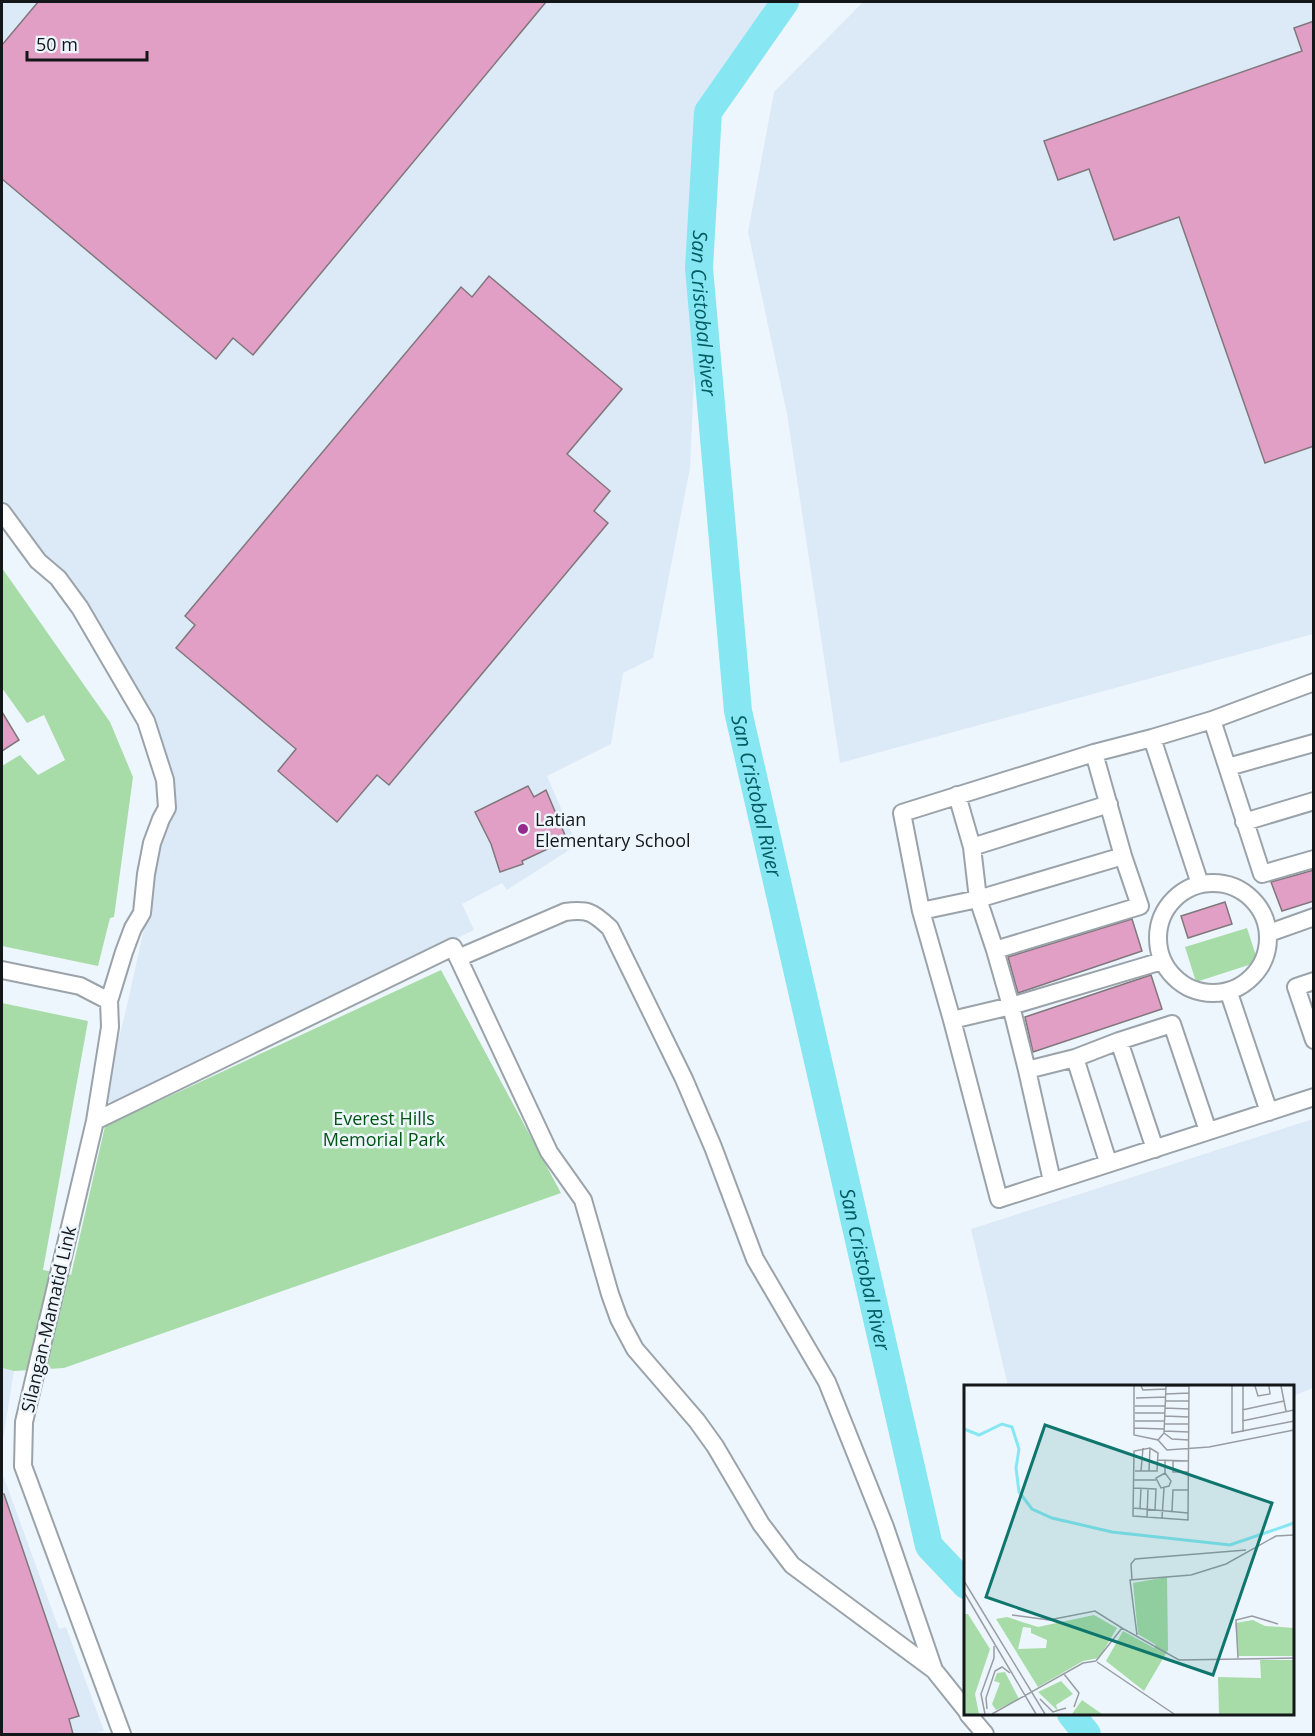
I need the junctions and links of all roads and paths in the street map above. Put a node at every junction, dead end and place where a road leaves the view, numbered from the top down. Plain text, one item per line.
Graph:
1 (2, 512) edge
2 (1314, 682) edge
3 (1212, 720) junction
4 (1152, 738) junction
5 (1314, 743) edge
6 (1094, 753) junction
7 (1228, 767) junction
8 (957, 795) junction
9 (1314, 801) edge
10 (1109, 804) junction
11 (1244, 822) junction
12 (972, 847) junction
13 (1123, 856) junction
14 (1314, 859) edge
15 (1200, 884) junction
16 (978, 899) junction
17 (921, 911) junction
18 (1314, 917) edge
19 (1269, 933) junction
20 (995, 950) junction
21 (458, 958) junction
22 (1162, 962) junction
23 (2, 970) edge
24 (1314, 981) edge
25 (1229, 993) junction
26 (109, 1001) junction
27 (1011, 1006) junction
28 (952, 1020) junction
29 (1313, 1036) edge
30 (1119, 1041) junction
31 (1074, 1058) junction
32 (1027, 1070) junction
33 (1314, 1097) edge
34 (1269, 1112) junction
35 (95, 1121) junction
36 (1208, 1131) junction
37 (1155, 1149) junction
38 (1108, 1162) junction
39 (1052, 1181) junction
40 (934, 1670) junction
41 (964, 1708) edge
42 (969, 1715) edge
43 (122, 1734) edge
44 (985, 1734) edge

1 - 26 street, Silangan-Mamatid Link
2 - 3 street
3 - 4 street
3 - 7 street
4 - 6 street
4 - 15 street
5 - 7 street
6 - 8 street
6 - 10 street
7 - 11 street
8 - 12 street
8 - 17 street
9 - 11 street
10 - 12 street
10 - 13 street
11 - 14 street
12 - 16 street
13 - 16 street
13 - 20 street
15 - 19 street
15 - 22 street
16 - 17 street
16 - 20 street
17 - 28 street
18 - 19 street
19 - 25 street
20 - 27 street
21 - 35 street
21 - 40 street
21 - 40 street
22 - 25 street
22 - 27 street
23 - 26 street
24 - 29 street
25 - 34 street
26 - 35 street, Silangan-Mamatid Link
27 - 28 street
27 - 32 street
28 - 39 street
30 - 31 street
30 - 36 street
30 - 37 street
31 - 32 street
31 - 38 street
32 - 39 street
33 - 34 street
34 - 36 street
35 - 43 street, Silangan-Mamatid Link
36 - 37 street
37 - 38 street
38 - 39 street
40 - 41 street
42 - 44 street

